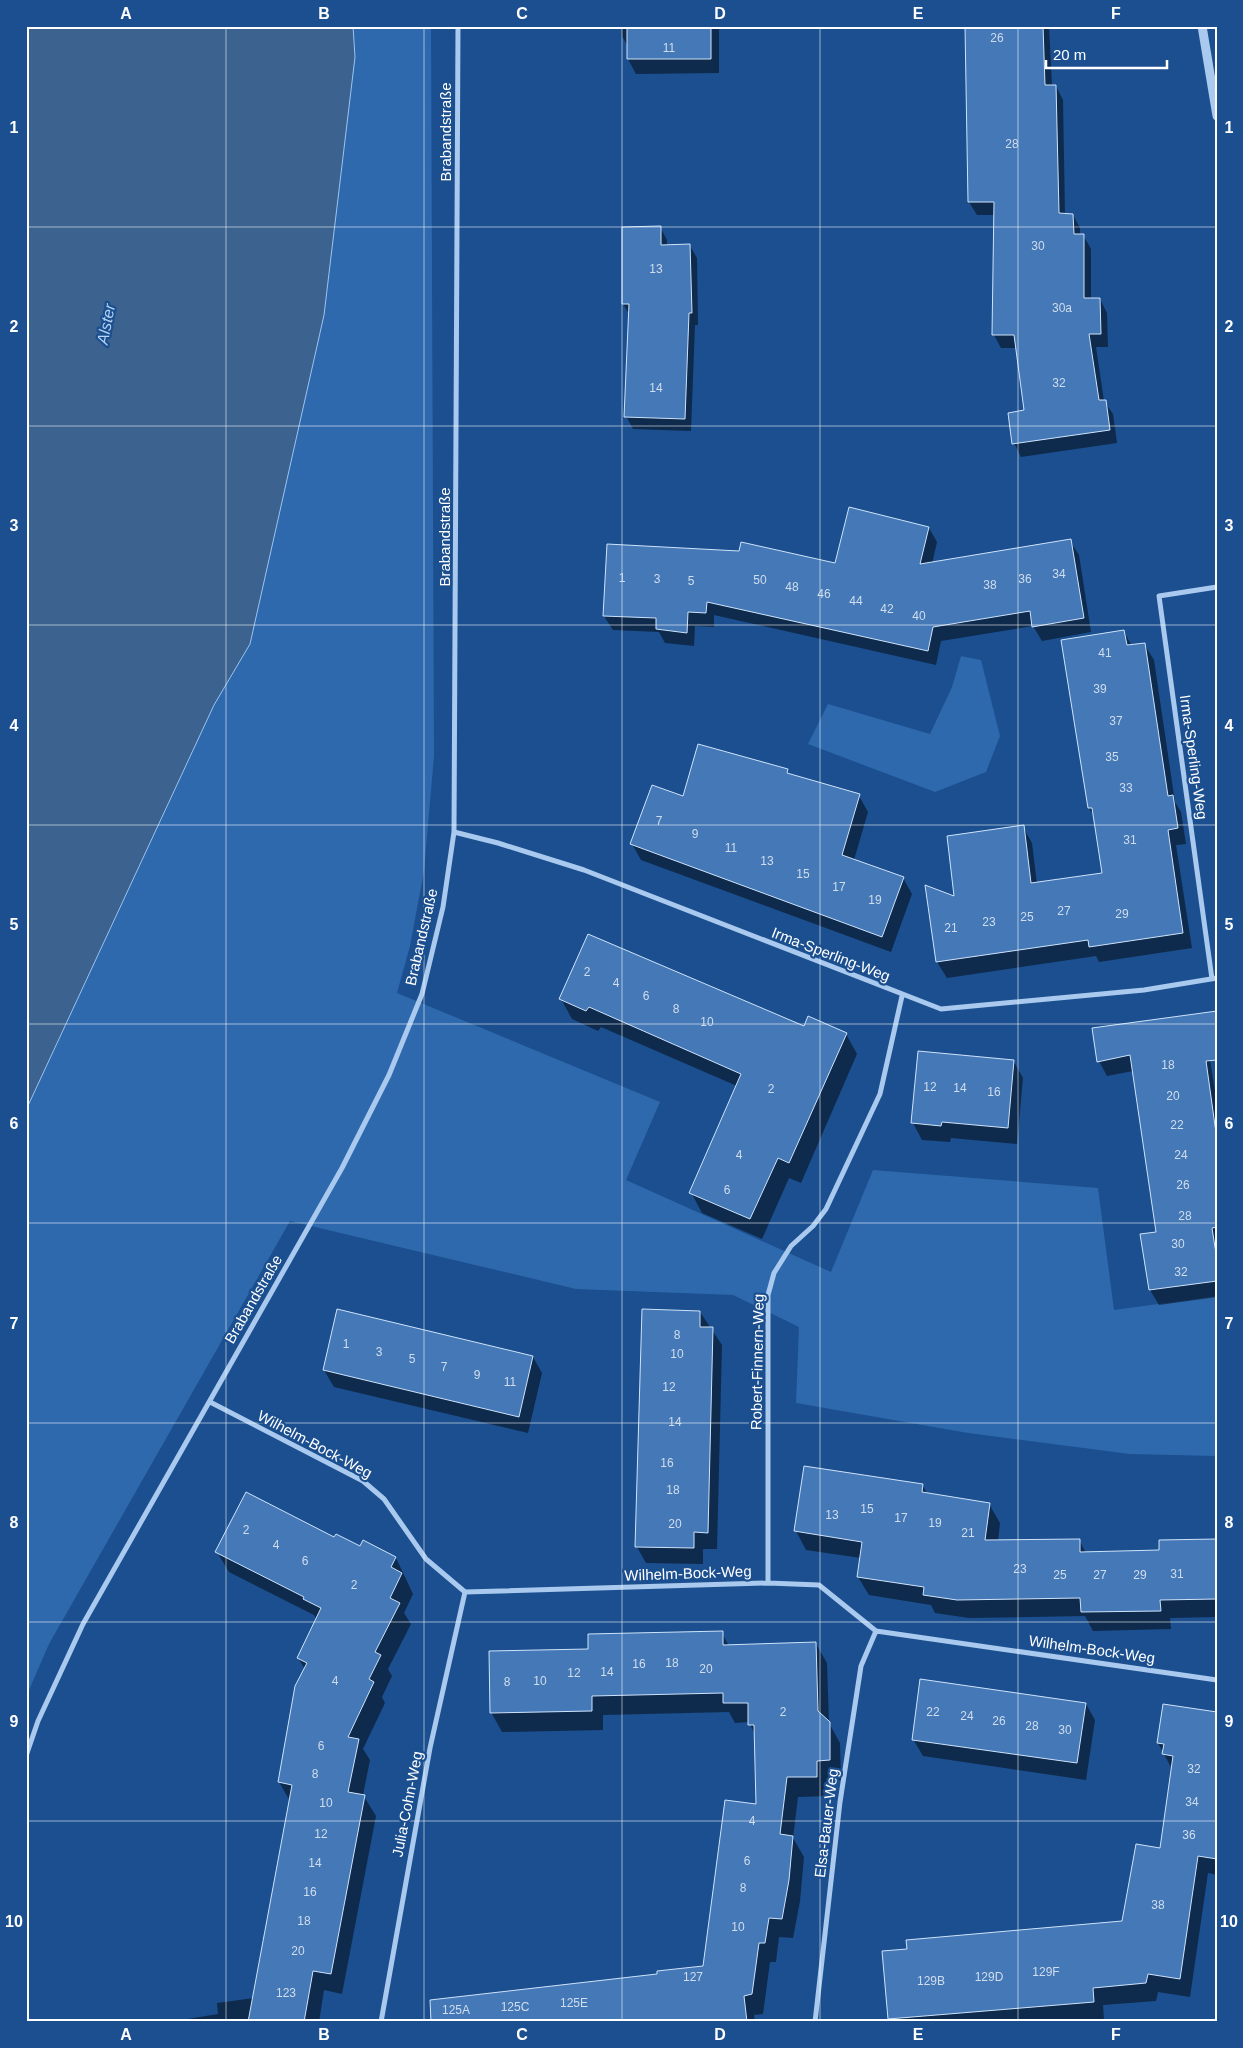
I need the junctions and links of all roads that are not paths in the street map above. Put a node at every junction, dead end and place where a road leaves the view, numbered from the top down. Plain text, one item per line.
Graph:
1 (458, 26) edge
2 (1202, 26) edge
3 (1217, 116) edge
4 (1217, 587) edge
5 (454, 832) junction
6 (1215, 978) edge
7 (902, 996) junction
8 (210, 1402) junction
9 (768, 1583) junction
10 (465, 1592) junction
11 (876, 1631) junction
12 (1217, 1680) edge
13 (26, 1756) edge
14 (380, 2022) edge
15 (815, 2022) edge

1 - 5 street, Brabandstraße
2 - 3 street
4 - 6 street, Irma-Sperling-Weg
5 - 7 street, Irma-Sperling-Weg
5 - 8 street, Brabandstraße
6 - 7 street, Irma-Sperling-Weg
7 - 9 street, Robert-Finnern-Weg
8 - 10 street, Wilhelm-Bock-Weg
8 - 13 street, Brabandstraße
9 - 10 street, Wilhelm-Bock-Weg
9 - 11 street, Wilhelm-Bock-Weg
10 - 14 street, Julia-Cohn-Weg
11 - 12 street, Wilhelm-Bock-Weg
11 - 15 street, Elsa-Bauer-Weg

